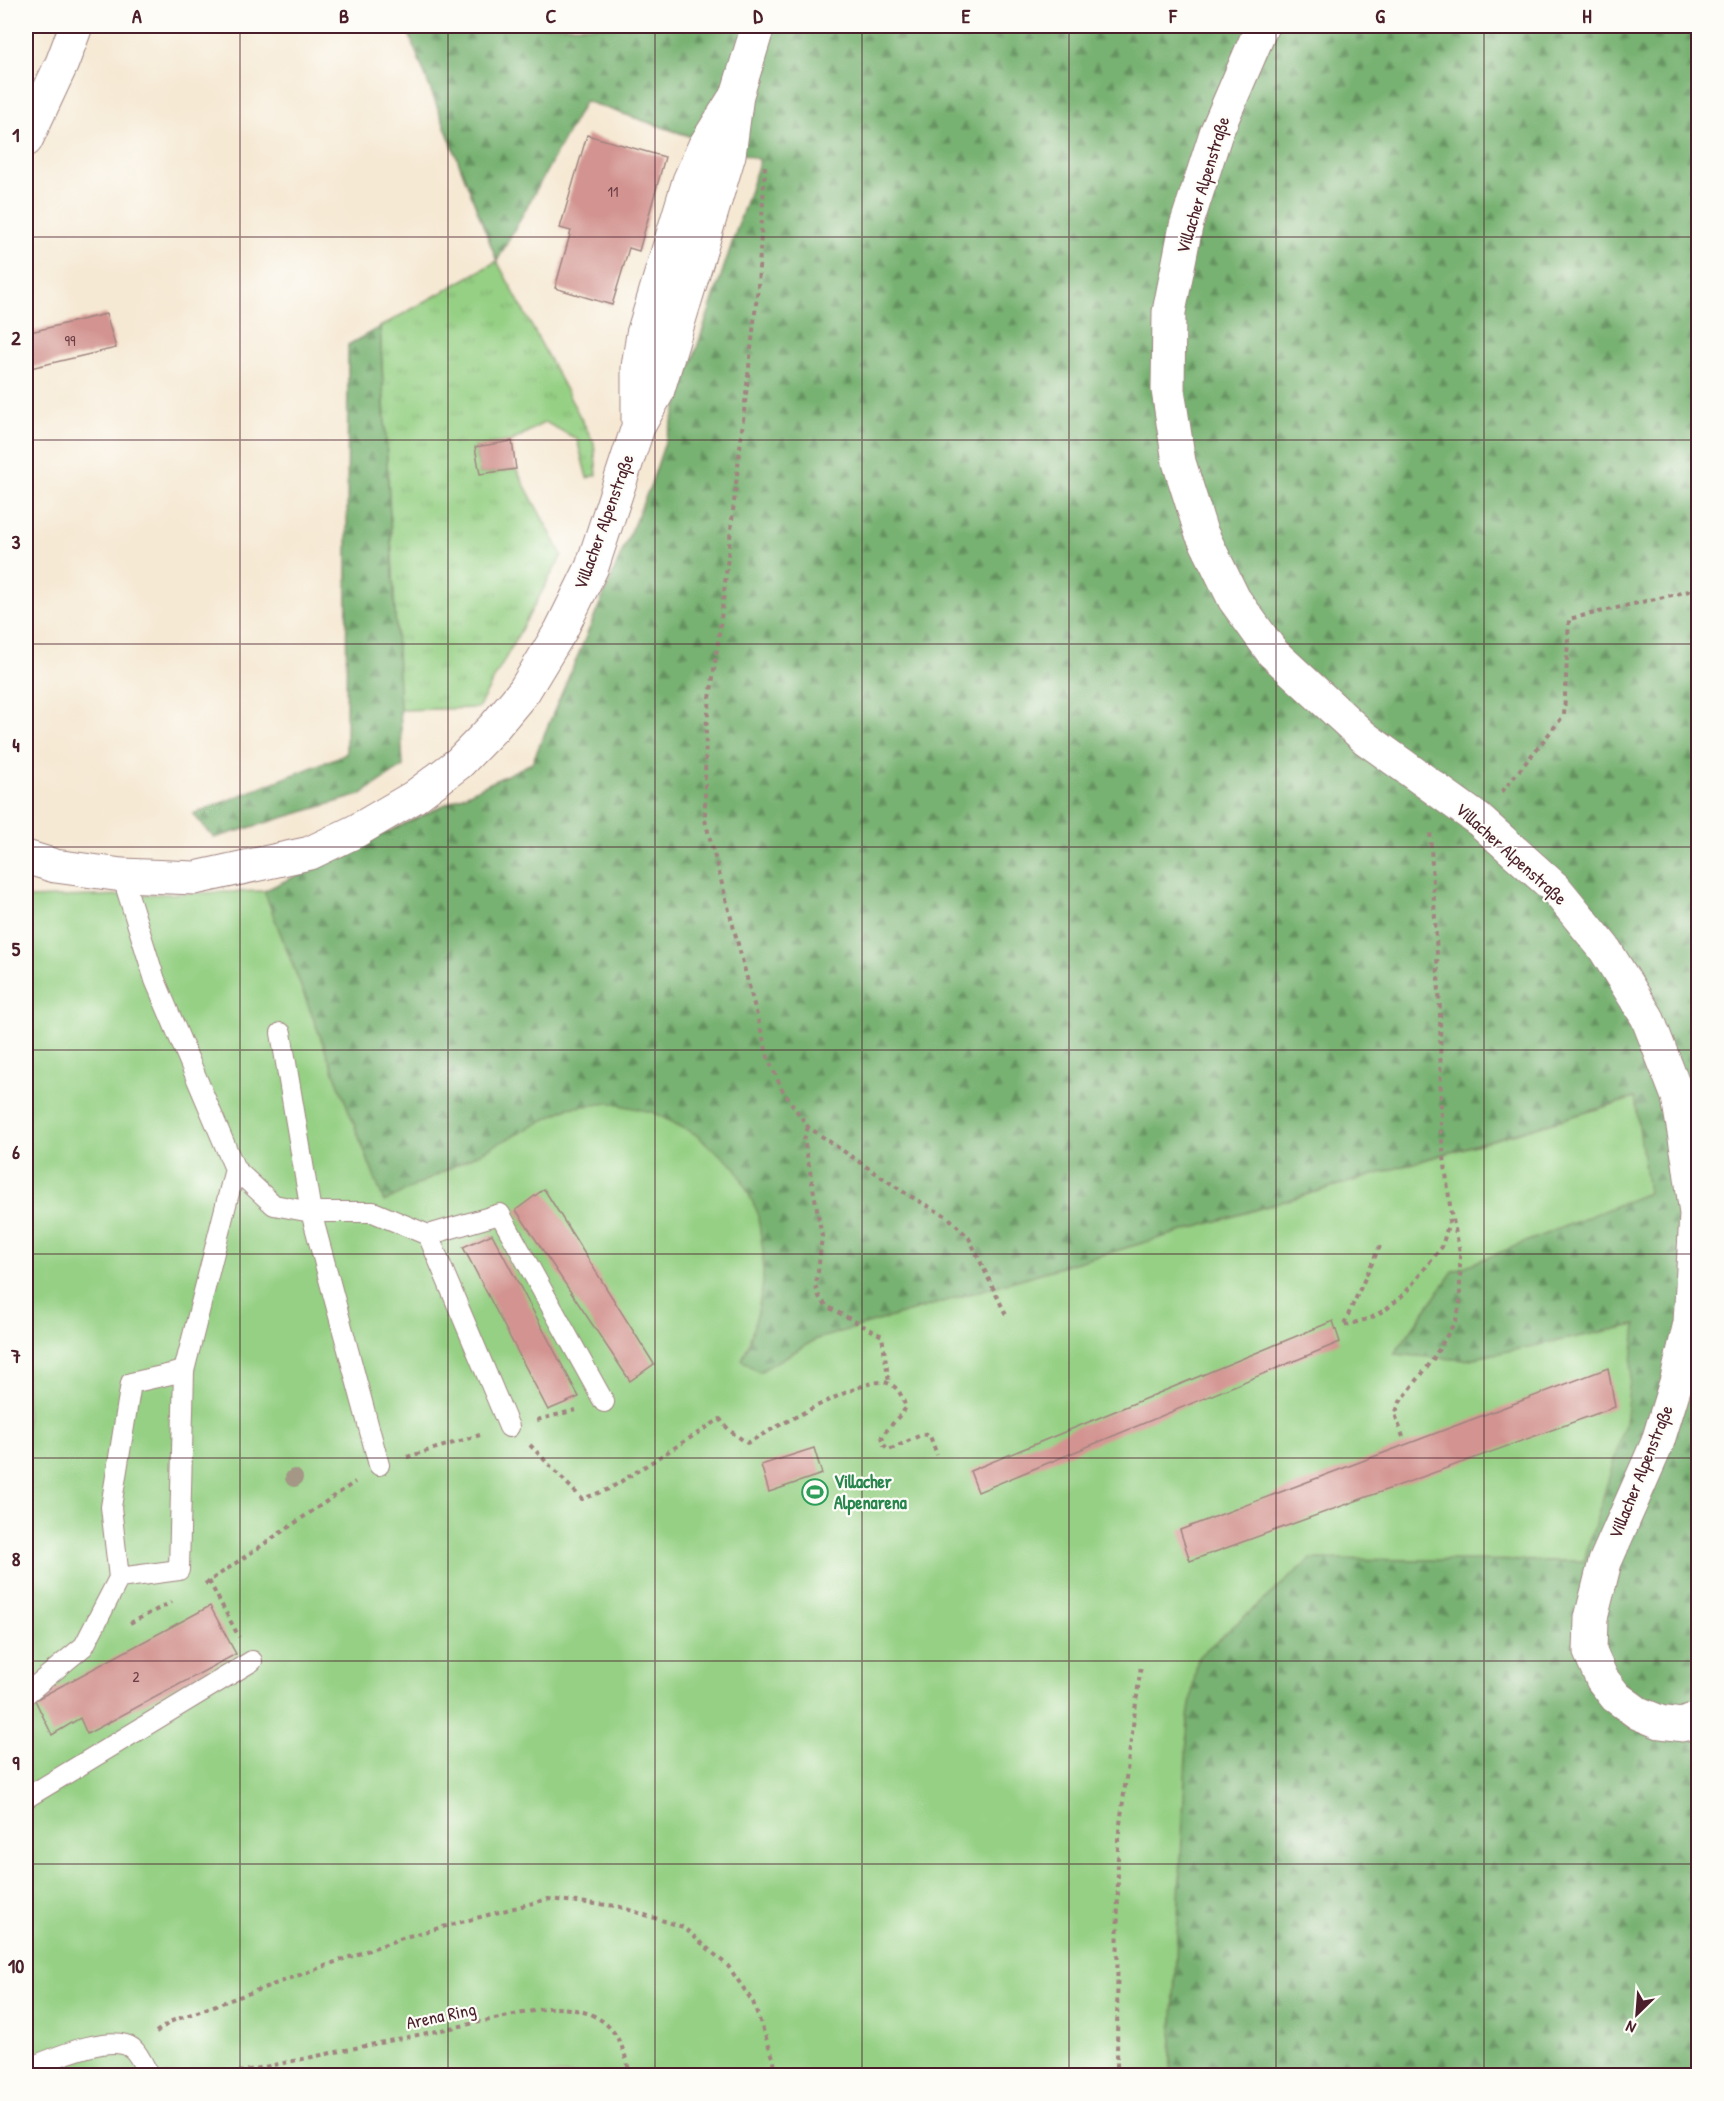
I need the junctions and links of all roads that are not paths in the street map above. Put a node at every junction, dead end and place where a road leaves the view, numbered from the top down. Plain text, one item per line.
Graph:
1 (76, 26) edge
2 (758, 26) edge
3 (1262, 26) edge
4 (26, 140) edge
5 (26, 856) edge
6 (122, 875) junction
7 (281, 1034) dead end
8 (235, 1169) junction
9 (311, 1212) junction
10 (428, 1235) junction
11 (184, 1371) junction
12 (604, 1402) road end
13 (509, 1427) road end
14 (379, 1465) road end
15 (119, 1578) junction
16 (252, 1661) dead end
17 (26, 1694) edge
18 (1698, 1718) edge
19 (26, 1798) edge
20 (26, 2069) edge
21 (149, 2076) edge

1 - 4 street
2 - 6 street, Villacher Alpenstraße
3 - 18 street, Villacher Alpenstraße
5 - 6 street, Villacher Alpenstraße
6 - 8 lane
7 - 9 lane
8 - 9 lane
8 - 11 lane
9 - 10 lane
9 - 14 lane
10 - 12 lane
10 - 13 lane
11 - 15 lane
11 - 15 lane
15 - 17 lane
16 - 19 lane
20 - 21 lane

